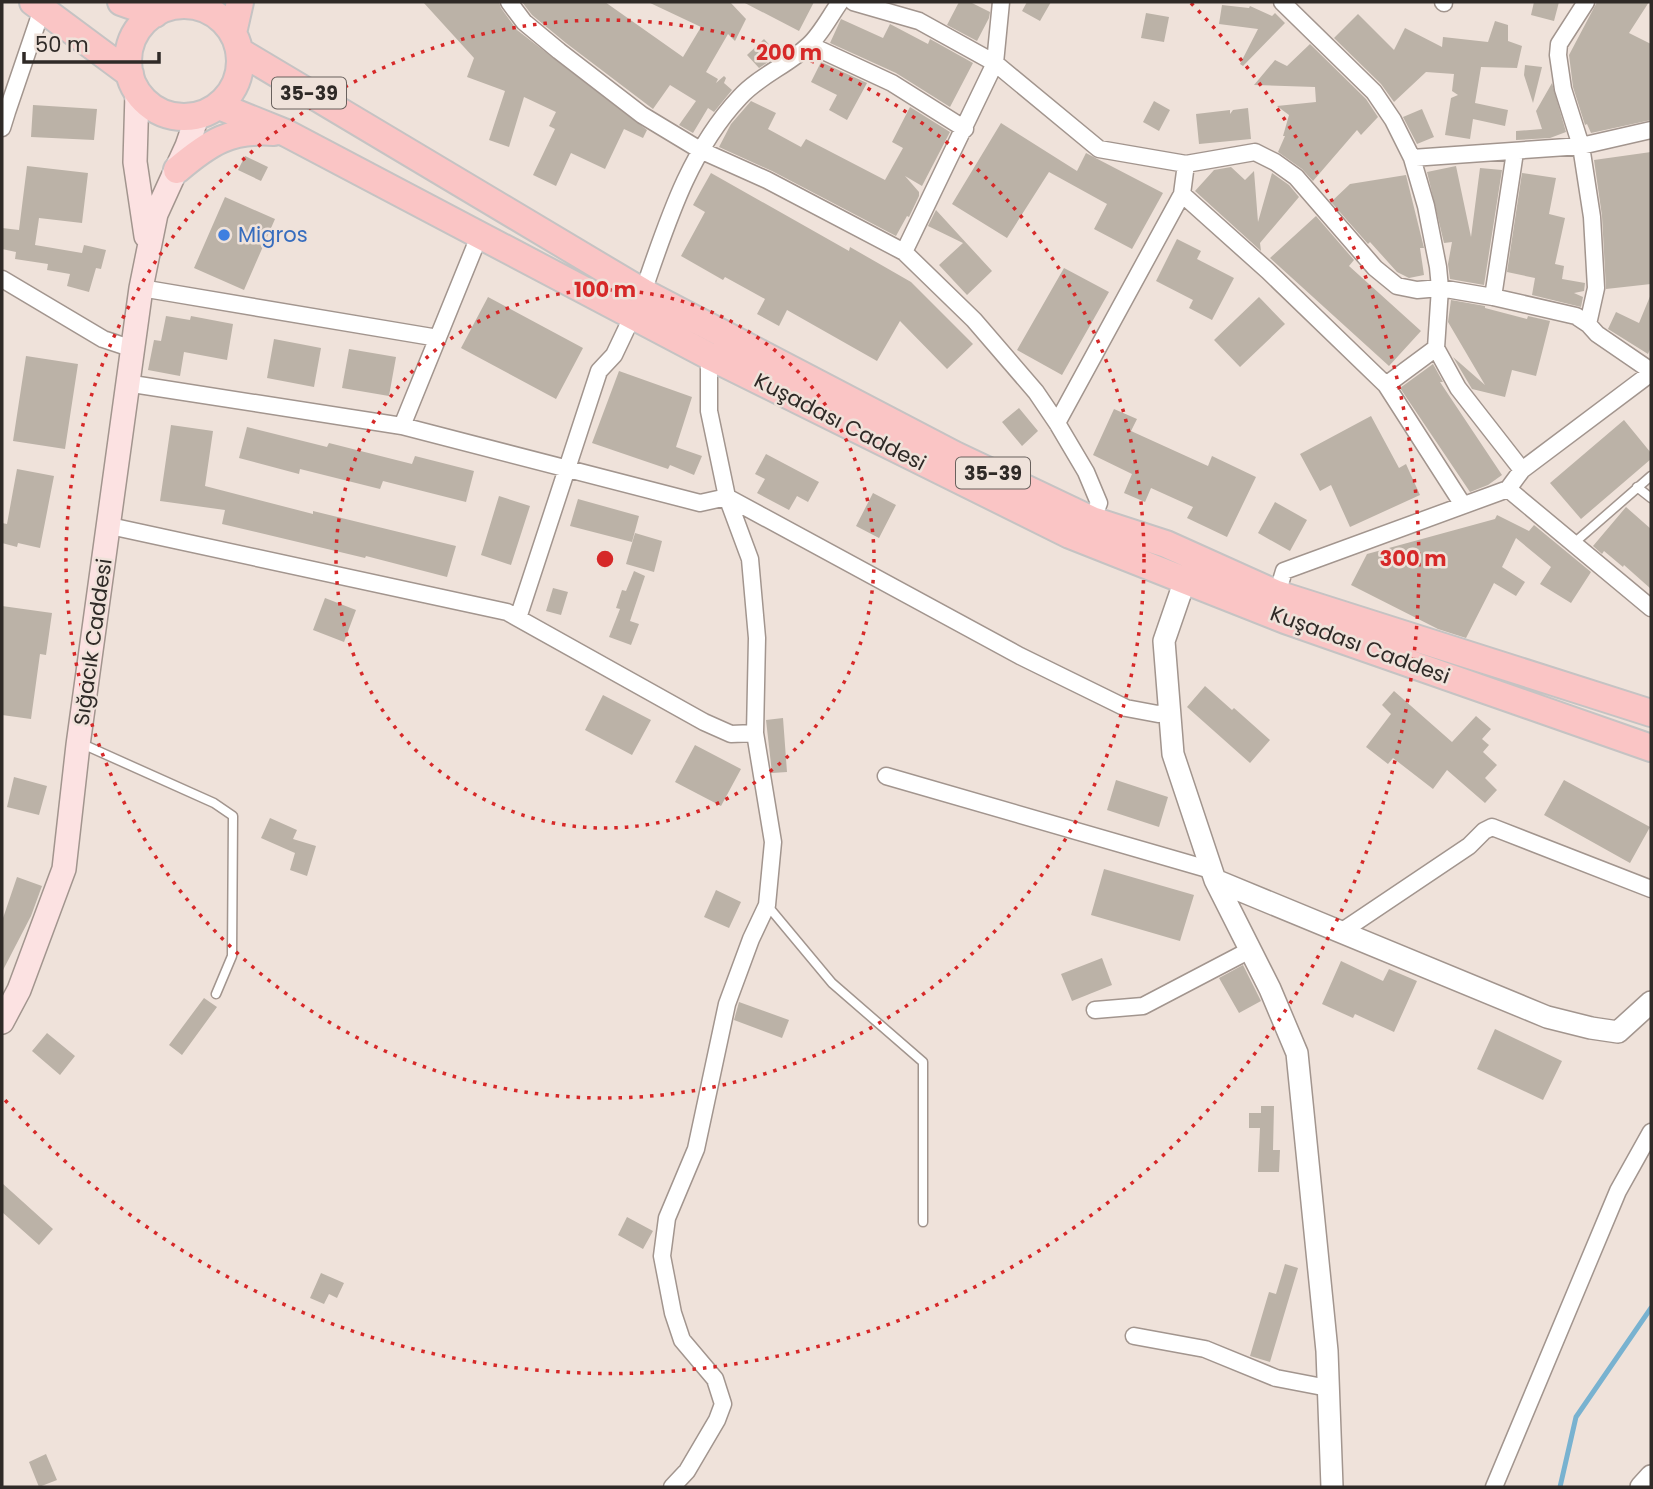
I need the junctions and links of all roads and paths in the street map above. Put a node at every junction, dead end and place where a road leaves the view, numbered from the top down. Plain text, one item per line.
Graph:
1 (121, 2) edge
2 (240, 2) edge
3 (509, 2) edge
4 (840, 2) edge
5 (853, 2) edge
6 (1001, 2) edge
7 (1282, 2) edge
8 (1586, 2) edge
9 (37, 5) edge
10 (169, 7) edge
11 (236, 42) junction
12 (810, 45) junction
13 (995, 63) junction
14 (133, 84) junction
15 (208, 111) junction
16 (3, 117) edge
17 (965, 129) junction
18 (1651, 130) edge
19 (286, 133) junction
20 (1581, 146) junction
21 (700, 150) junction
22 (1515, 152) junction
23 (1412, 158) junction
24 (1186, 164) junction
25 (177, 170) junction
26 (1182, 194) junction
27 (480, 234) junction
28 (148, 251) junction
29 (904, 252) junction
30 (2, 279) edge
31 (141, 288) junction
32 (1440, 288) junction
33 (1493, 297) junction
34 (638, 304) junction
35 (1588, 324) junction
36 (438, 338) junction
37 (1436, 348) junction
38 (133, 349) junction
39 (709, 356) junction
40 (1651, 372) edge
41 (126, 383) junction
42 (1386, 385) junction
43 (1057, 423) junction
44 (402, 426) junction
45 (565, 468) junction
46 (1522, 470) junction
47 (1651, 475) edge
48 (1637, 487) junction
49 (1508, 489) junction
50 (727, 497) junction
51 (1651, 498) edge
52 (1463, 505) junction
53 (1092, 520) junction
54 (110, 526) junction
55 (1574, 544) junction
56 (1185, 580) junction
57 (1277, 594) junction
58 (1651, 608) edge
59 (518, 618) junction
60 (1170, 712) junction
61 (1651, 713) edge
62 (755, 733) junction
63 (78, 745) junction
64 (1651, 748) edge
65 (886, 776) dead end
66 (1213, 875) junction
67 (1651, 889) edge
68 (767, 905) junction
69 (1341, 932) junction
70 (1250, 950) junction
71 (216, 994) dead end
72 (1651, 1002) edge
73 (1095, 1010) dead end
74 (2, 1022) edge
75 (1651, 1132) edge
76 (923, 1222) dead end
77 (1135, 1336) dead end
78 (1328, 1388) junction
79 (1651, 1476) edge
80 (672, 1487) edge
81 (1332, 1487) edge
82 (1494, 1487) edge
83 (1641, 1487) edge

1 - 10 main road
2 - 11 main road
3 - 21 street
4 - 12 street
5 - 13 street
6 - 13 street
7 - 23 street
8 - 20 street
9 - 14 main road
9 - 16 street
10 - 11 main road
10 - 14 main road
11 - 15 main road
11 - 34 main road, Kuşadası Caddesi / 35-39
12 - 17 street
12 - 21 street
13 - 17 street
13 - 24 street
14 - 15 main road
14 - 28 main road, Sığacık Caddesi
15 - 19 main road, 35-39
15 - 25 main road, Sığacık Caddesi
17 - 29 street
18 - 20 street
19 - 25 main road
19 - 27 main road, Kuşadası Caddesi / 35-39
20 - 22 street
20 - 35 street
21 - 29 street
21 - 34 street
22 - 23 street
22 - 33 street
23 - 32 street
24 - 26 street
24 - 32 street
25 - 28 main road, Sığacık Caddesi
26 - 42 street
26 - 43 street
27 - 34 main road, Kuşadası Caddesi / 35-39
27 - 36 street
28 - 31 main road, Sığacık Caddesi
29 - 43 street
30 - 38 street
31 - 36 street
31 - 38 main road, Sığacık Caddesi
32 - 33 street
32 - 37 street
33 - 35 street
34 - 39 main road, Kuşadası Caddesi / 35-39
34 - 45 street
34 - 53 main road, Kuşadası Caddesi / 35-39
35 - 40 street
36 - 44 street
37 - 42 street
37 - 46 street
38 - 41 main road, Sığacık Caddesi
39 - 50 street
39 - 56 main road, Kuşadası Caddesi / 35-39
40 - 46 street
41 - 44 street
41 - 54 main road, Sığacık Caddesi
42 - 52 street
43 - 53 street
44 - 45 street
45 - 50 street
45 - 59 street
46 - 49 street
47 - 48 lane
48 - 51 lane
48 - 55 lane
49 - 52 street
49 - 55 street
50 - 60 street
50 - 62 street
52 - 57 street
53 - 57 main road, Kuşadası Caddesi / 35-39
54 - 59 street
54 - 63 main road, Sığacık Caddesi
55 - 58 street
56 - 60 street
56 - 64 main road, Kuşadası Caddesi / 35-39
57 - 61 main road, Kuşadası Caddesi / 35-39
59 - 62 street
60 - 66 street
62 - 68 street
63 - 71 lane
63 - 74 main road, Sığacık Caddesi
65 - 66 street
66 - 69 street
66 - 70 street
67 - 69 street
68 - 76 lane
68 - 80 street
69 - 72 street
70 - 73 street
70 - 78 street
75 - 82 street
77 - 78 street
78 - 81 street
79 - 83 street

